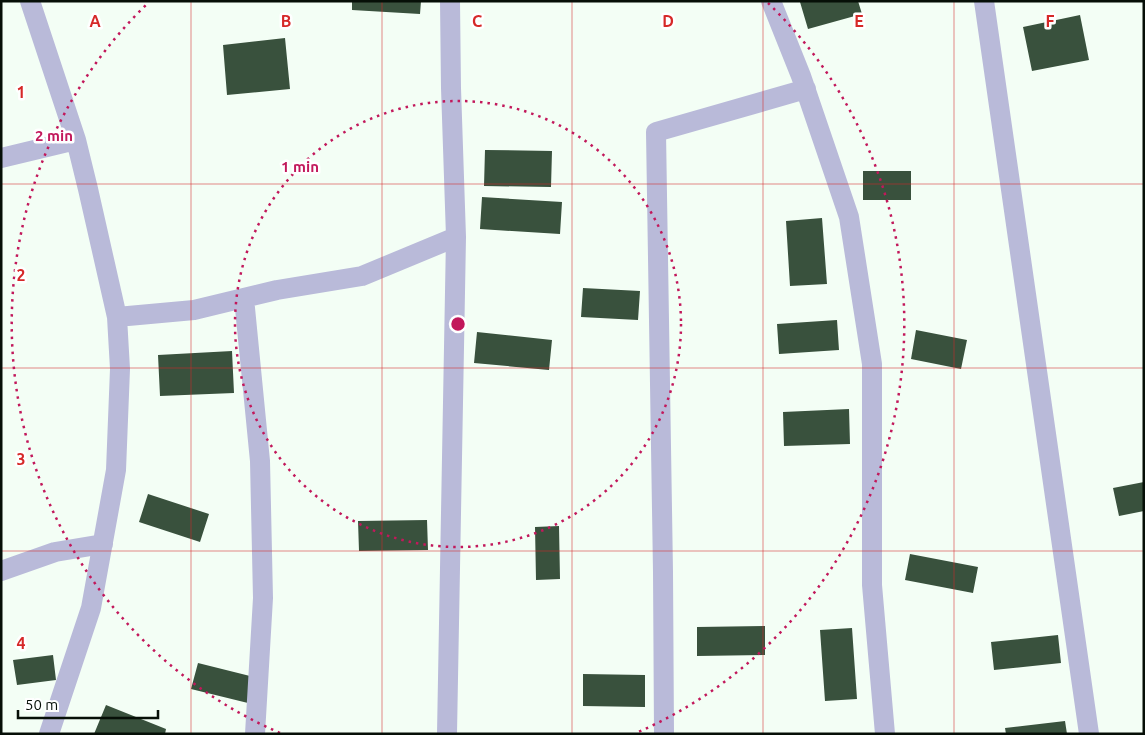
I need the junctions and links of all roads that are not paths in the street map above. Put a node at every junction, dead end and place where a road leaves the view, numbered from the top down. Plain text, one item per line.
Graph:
1 (30, 1) edge
2 (450, 1) edge
3 (771, 1) edge
4 (984, 1) edge
5 (806, 90) junction
6 (76, 140) junction
7 (1, 158) edge
8 (456, 237) junction
9 (244, 298) junction
10 (117, 317) junction
11 (103, 544) junction
12 (1, 571) edge
13 (49, 734) edge
14 (255, 734) edge
15 (447, 734) edge
16 (664, 734) edge
17 (886, 734) edge
18 (1089, 734) edge

1 - 6 street
2 - 8 street
3 - 5 street
4 - 18 street
5 - 16 street
5 - 17 street
6 - 7 street
6 - 10 street
8 - 9 street
8 - 15 street
9 - 10 street
9 - 14 street
10 - 11 street
11 - 12 street
11 - 13 street

